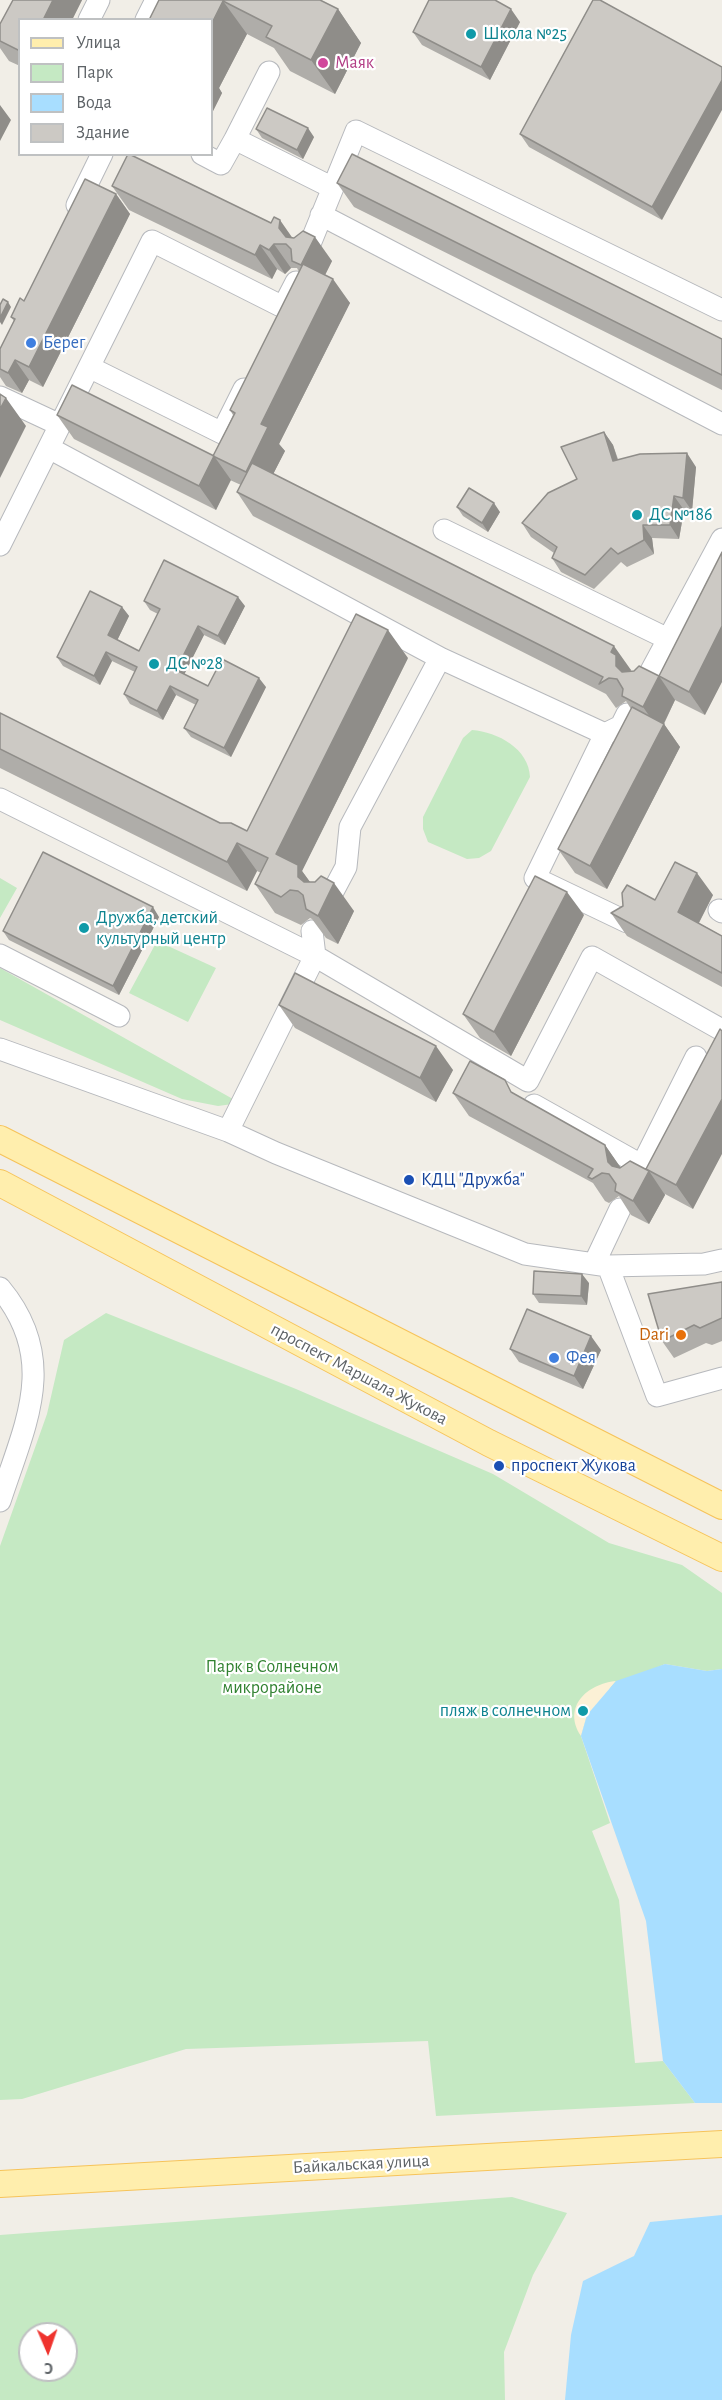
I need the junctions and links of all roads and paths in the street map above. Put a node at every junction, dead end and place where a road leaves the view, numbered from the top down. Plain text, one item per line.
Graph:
1 (99, 0) edge
2 (156, 0) edge
3 (89, 18) edge
4 (147, 18) edge
5 (269, 72) edge
6 (235, 138) junction
7 (101, 156) edge
8 (206, 156) edge
9 (332, 187) junction
10 (321, 215) junction
11 (69, 220) edge
12 (308, 249) edge
13 (297, 279) edge
14 (283, 307) junction
15 (722, 310) edge
16 (273, 328) edge
17 (89, 367) junction
18 (252, 372) edge
19 (0, 397) edge
20 (60, 424) junction
21 (722, 424) edge
22 (49, 448) junction
23 (444, 530) dead end
24 (722, 539) edge
25 (0, 545) edge
26 (668, 639) junction
27 (440, 658) junction
28 (644, 684) edge
29 (627, 714) edge
30 (605, 734) junction
31 (0, 799) edge
32 (329, 899) edge
33 (627, 922) edge
34 (312, 931) edge
35 (0, 955) edge
36 (315, 956) junction
37 (119, 1016) dead end
38 (722, 1030) edge
39 (0, 1049) edge
40 (696, 1057) dead end
41 (534, 1105) edge
42 (228, 1131) junction
43 (0, 1138) edge
44 (0, 1182) edge
45 (620, 1209) edge
46 (722, 1260) edge
47 (601, 1265) junction
48 (0, 1288) edge
49 (722, 1378) edge
50 (3, 1479) edge
51 (0, 1501) edge
52 (722, 1506) edge
53 (722, 1558) edge
54 (720, 2144) edge
55 (28, 2182) junction
56 (0, 2184) edge
57 (0, 2194) edge

1 - 3 street
2 - 4 street
5 - 6 street
6 - 8 street
6 - 9 street
7 - 11 street
9 - 10 street
9 - 15 street
10 - 12 street
10 - 21 street
13 - 14 street
14 - 16 street
14 - 17 street
17 - 18 street
17 - 20 street
19 - 20 street
20 - 22 street
22 - 25 street
22 - 27 street
23 - 26 street
24 - 26 street
26 - 28 street
27 - 30 street
27 - 32 street
29 - 30 street
30 - 33 street
31 - 36 street
34 - 36 street
35 - 37 street
36 - 38 street
36 - 42 street
39 - 42 street
40 - 41 street
42 - 47 street
43 - 52 main road
44 - 53 main road, проспект Маршала Жукова
45 - 47 street
46 - 47 street
47 - 49 street
48 - 50 street
50 - 51 street
54 - 55 main road, Байкальская улица
55 - 56 main road, Байкальская улица
55 - 57 main road

